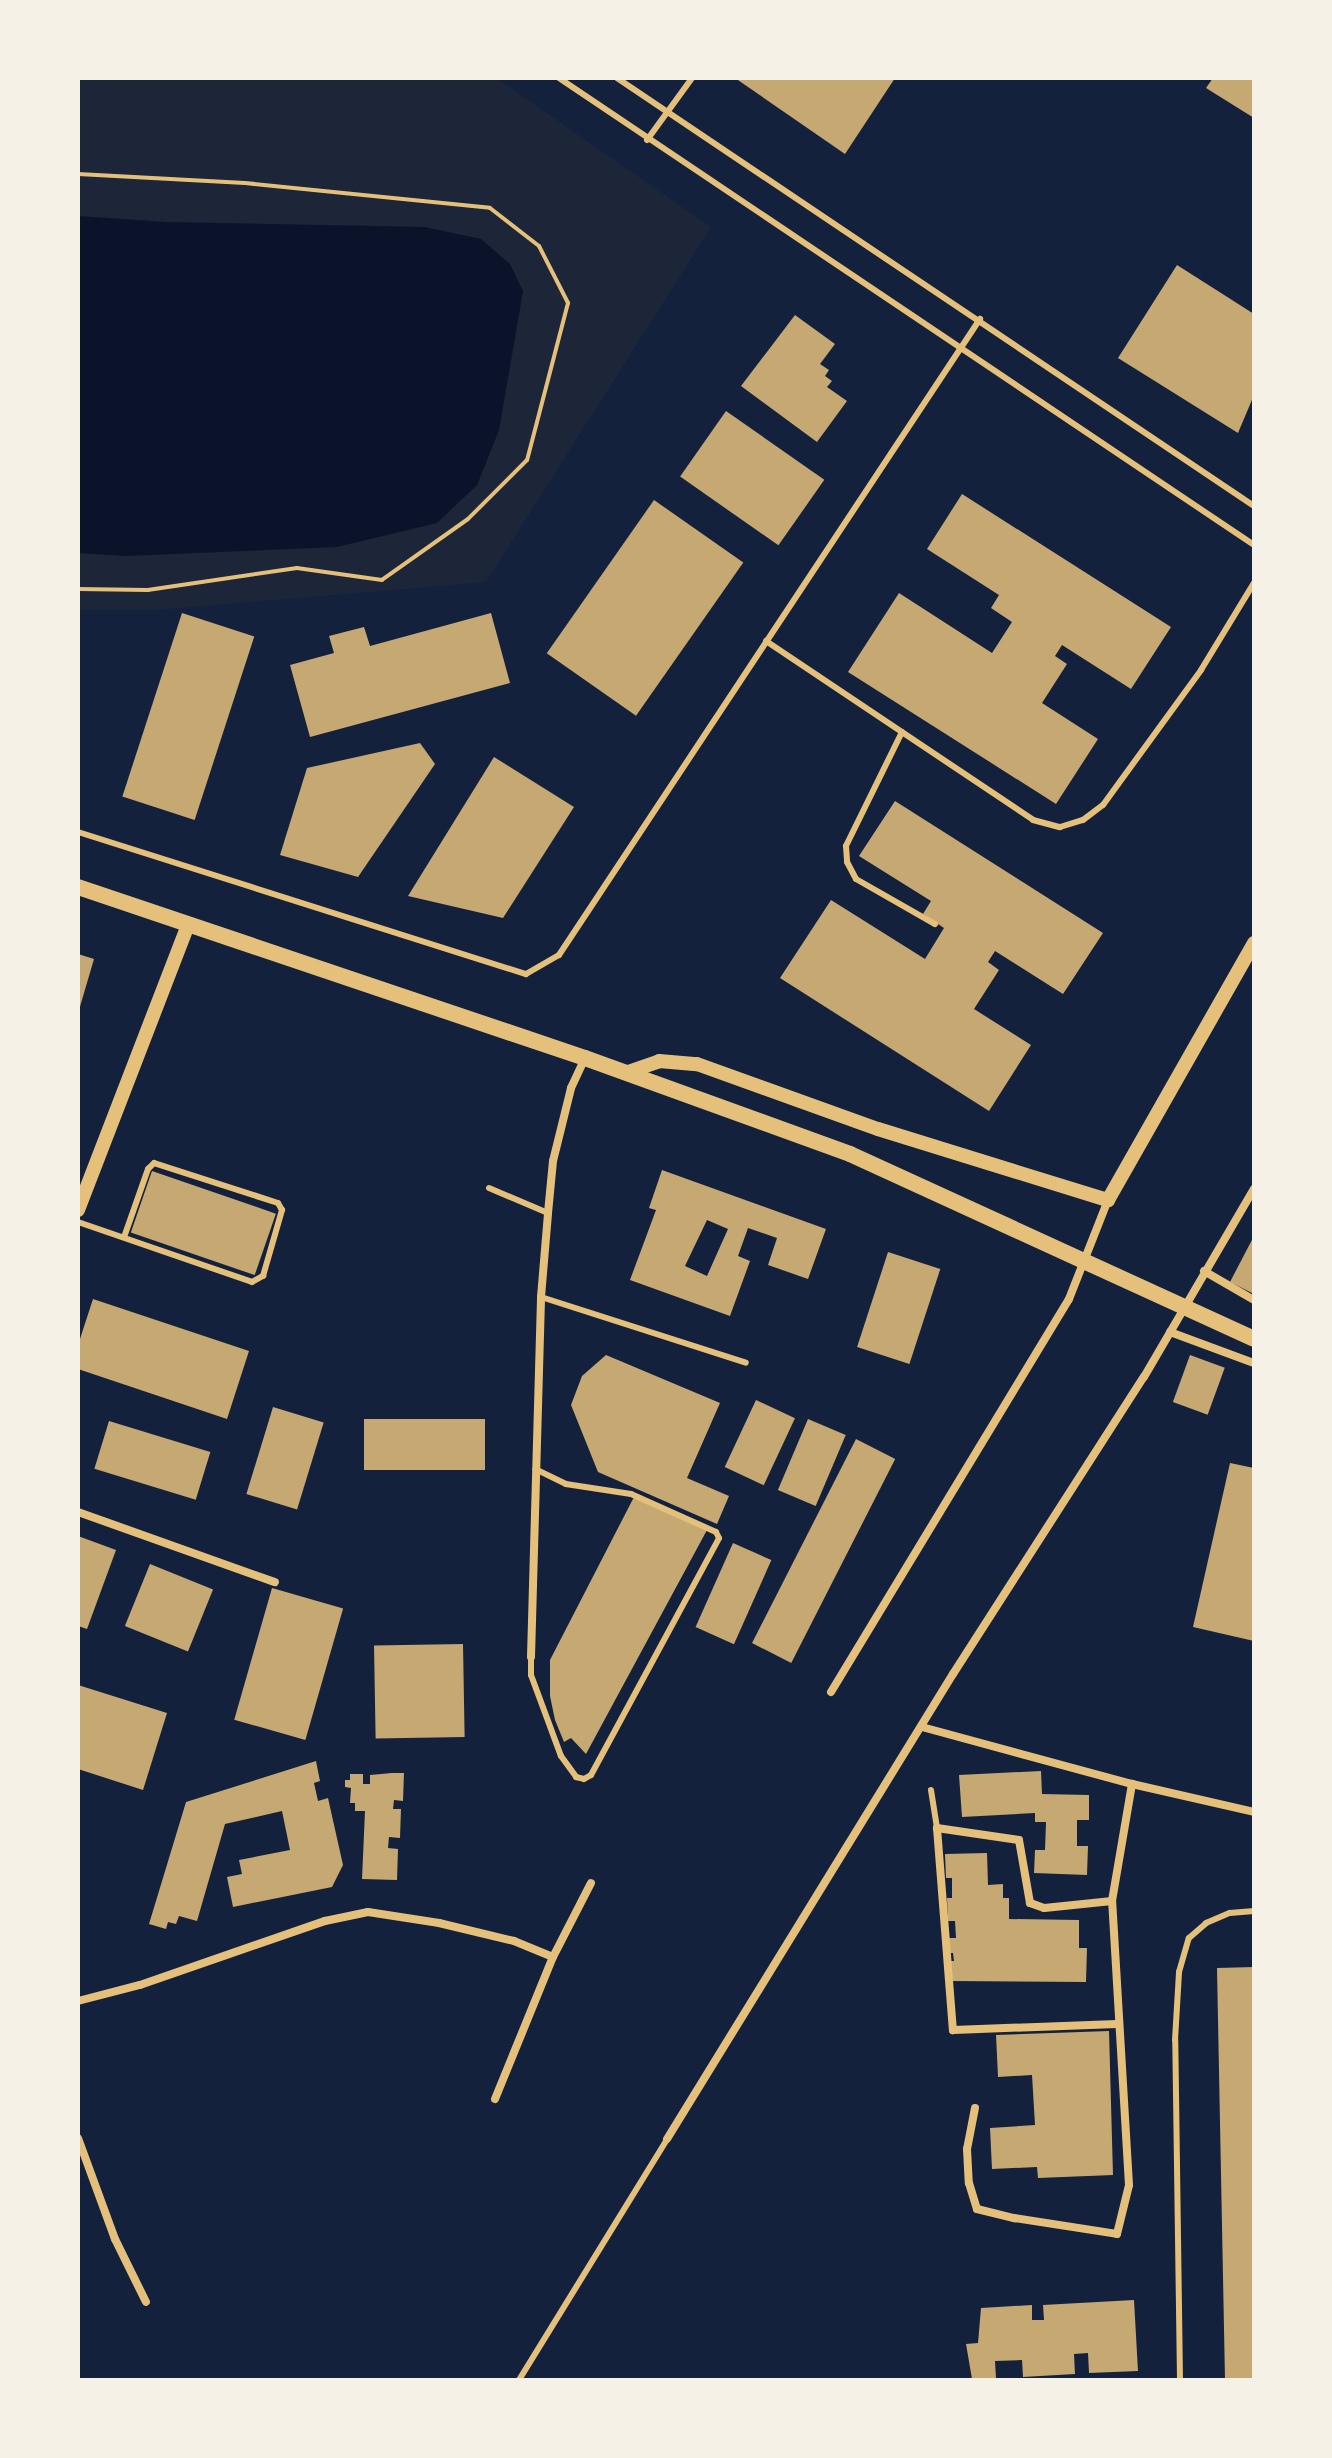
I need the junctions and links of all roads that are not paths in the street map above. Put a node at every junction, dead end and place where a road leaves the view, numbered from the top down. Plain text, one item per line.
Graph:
1 (559, 78) edge
2 (617, 78) edge
3 (692, 78) edge
4 (667, 112) junction
5 (647, 140) junction
6 (980, 319) junction
7 (962, 351) junction
8 (1254, 506) edge
9 (1254, 545) edge
10 (1254, 583) edge
11 (766, 641) junction
12 (902, 732) junction
13 (78, 832) edge
14 (78, 887) edge
15 (935, 924) dead end
16 (188, 925) junction
17 (1254, 943) edge
18 (585, 1058) junction
19 (625, 1073) junction
20 (489, 1188) dead end
21 (1254, 1189) edge
22 (1108, 1200) junction
23 (78, 1210) edge
24 (548, 1213) junction
25 (78, 1222) edge
26 (124, 1237) junction
27 (1204, 1271) junction
28 (541, 1297) junction
29 (1254, 1300) edge
30 (1170, 1332) junction
31 (1254, 1339) edge
32 (746, 1363) dead end
33 (1254, 1363) edge
34 (535, 1469) junction
35 (78, 1512) edge
36 (275, 1582) dead end
37 (531, 1657) joint
38 (831, 1692) dead end
39 (922, 1727) junction
40 (1132, 1784) junction
41 (931, 1790) dead end
42 (1254, 1812) edge
43 (937, 1828) junction
44 (591, 1883) dead end
45 (1112, 1901) junction
46 (1254, 1911) edge
47 (553, 1957) junction
48 (78, 2001) edge
49 (1117, 2024) junction
50 (495, 2099) dead end
51 (975, 2108) dead end
52 (78, 2138) edge
53 (667, 2139) joint
54 (146, 2302) dead end
55 (519, 2380) edge
56 (1180, 2380) edge

1 - 5 lane
2 - 4 lane
3 - 4 lane
4 - 5 lane
4 - 6 lane
5 - 7 lane
6 - 7 lane
6 - 8 lane
7 - 9 lane
7 - 11 lane
10 - 12 lane
11 - 12 lane
11 - 13 lane
12 - 15 lane
14 - 16 main road
16 - 18 main road
16 - 23 street
17 - 22 street
18 - 19 main road
18 - 24 street
19 - 22 street
19 - 31 main road
20 - 24 lane
21 - 27 street
22 - 38 street
24 - 28 street
25 - 26 lane
26 - 26 lane
27 - 29 street
27 - 30 street
28 - 32 lane
28 - 34 street
30 - 33 street
30 - 39 street
34 - 37 street
34 - 37 lane
35 - 36 street
39 - 40 street
39 - 53 street
40 - 42 street
40 - 45 street
41 - 43 lane
43 - 45 street
43 - 49 street
44 - 47 street
45 - 49 street
46 - 56 lane
47 - 48 street
47 - 50 street
49 - 51 street
52 - 54 street
53 - 55 lane

